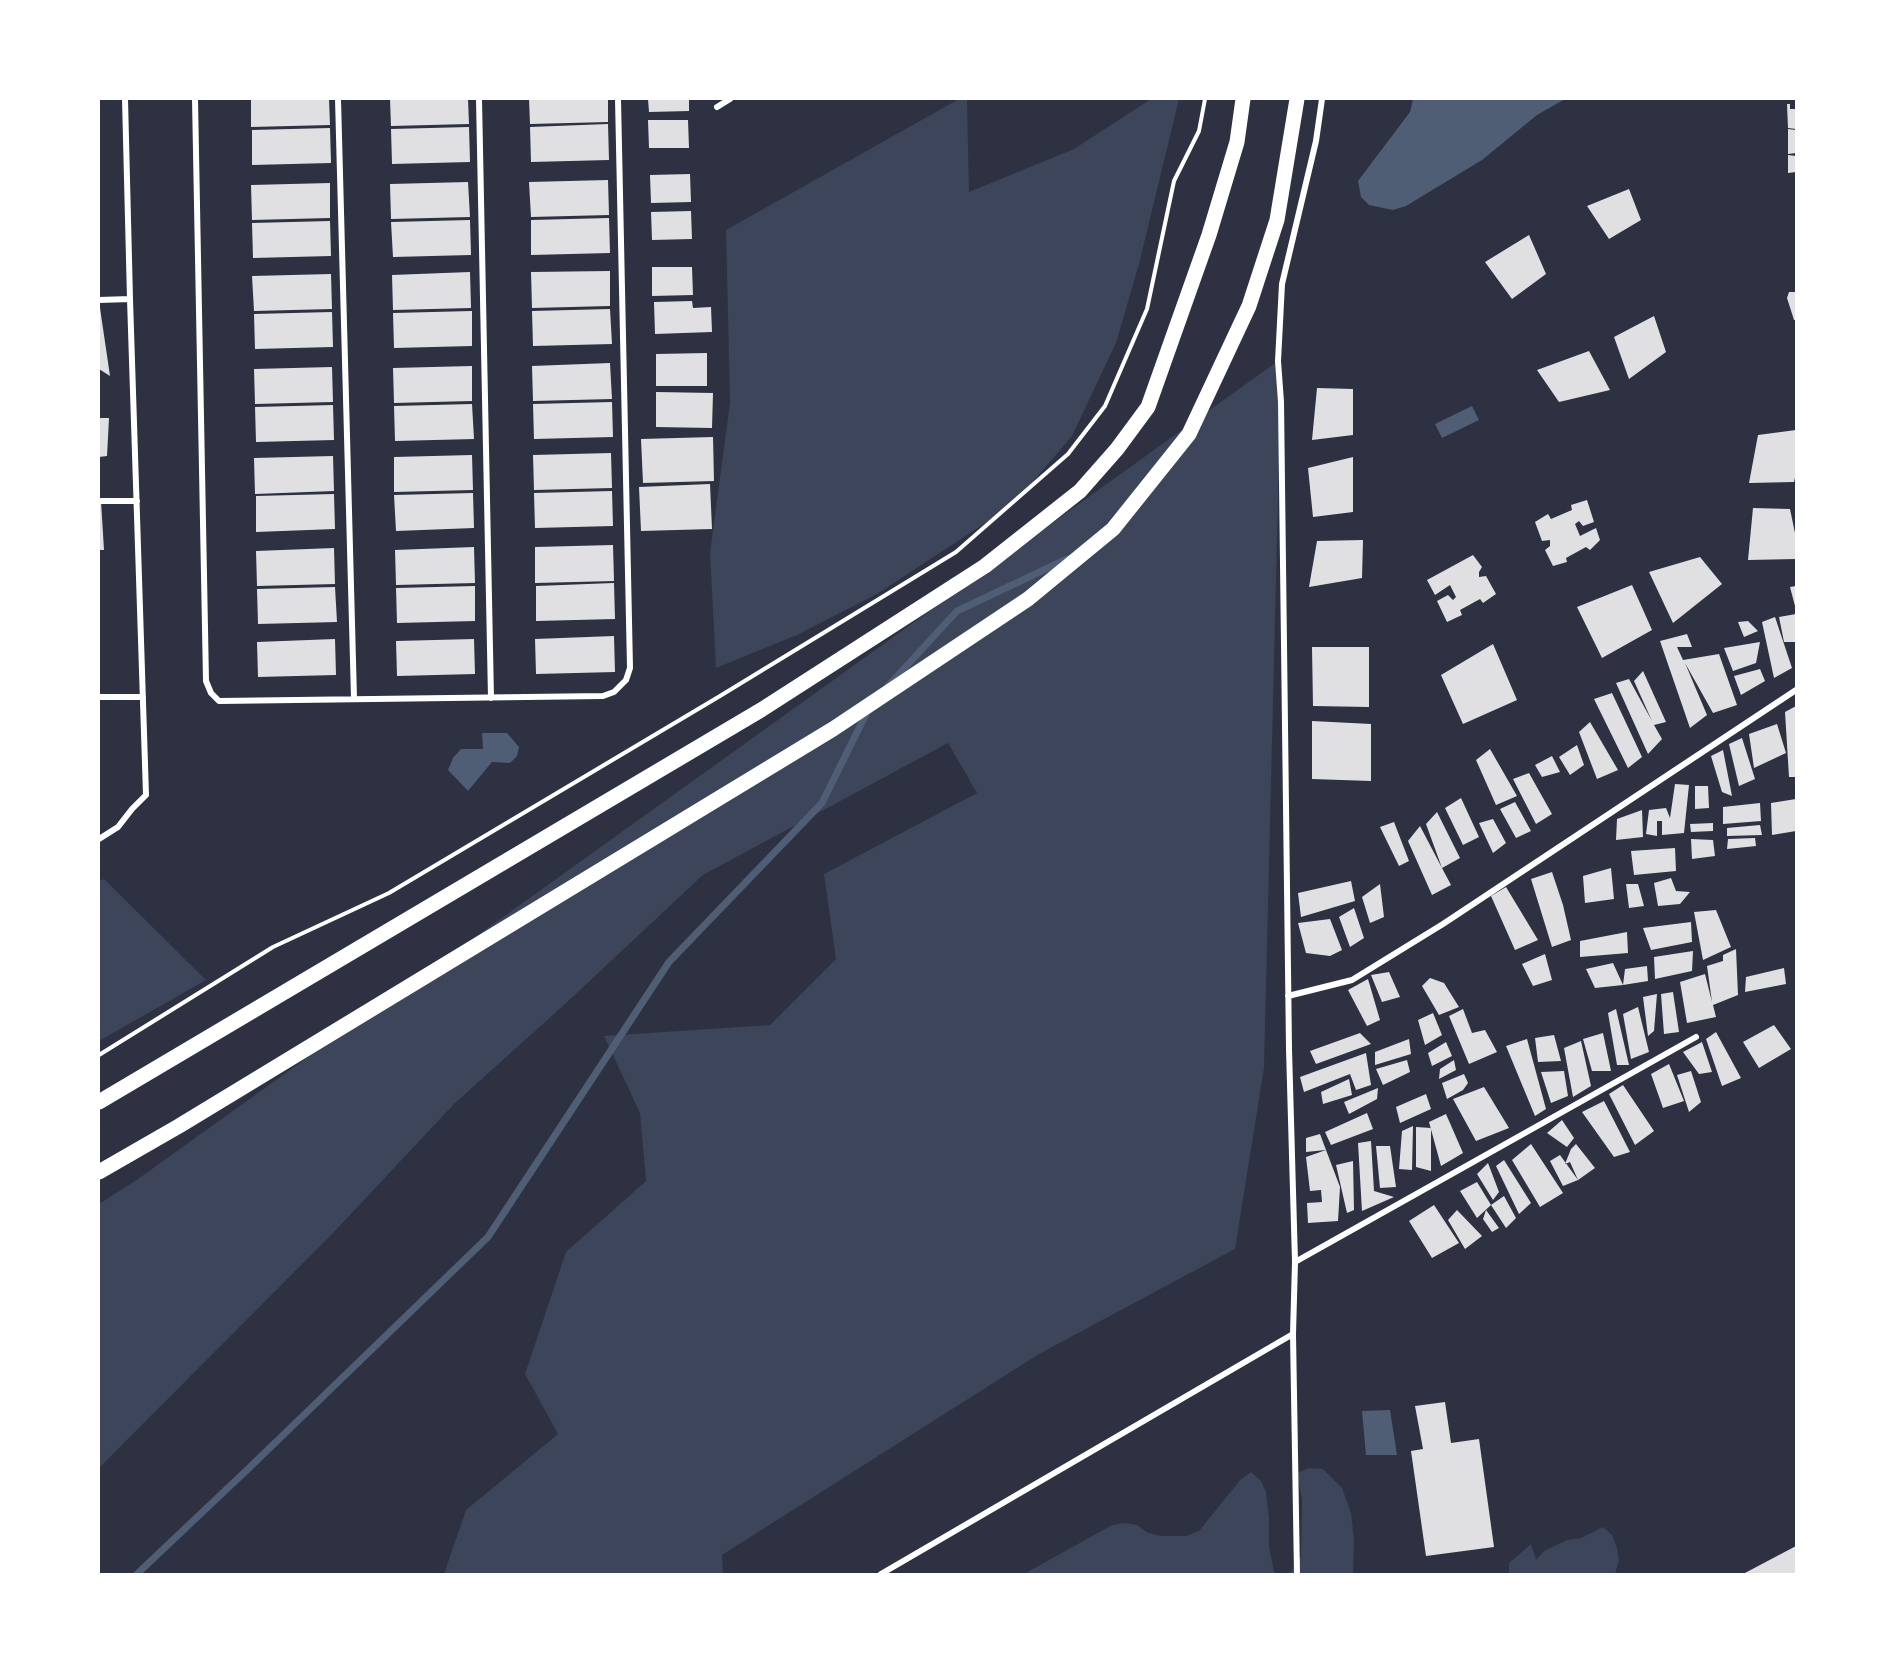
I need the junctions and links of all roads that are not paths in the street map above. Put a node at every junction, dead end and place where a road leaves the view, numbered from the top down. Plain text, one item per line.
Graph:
1 (125, 99) edge
2 (195, 99) edge
3 (338, 99) edge
4 (479, 99) edge
5 (618, 99) edge
6 (730, 99) edge
7 (1243, 99) edge
8 (1297, 99) edge
9 (1322, 99) edge
10 (717, 107) dead end
11 (130, 299) junction
12 (99, 300) edge
13 (99, 501) edge
14 (137, 501) junction
15 (1796, 690) edge
16 (99, 697) edge
17 (143, 697) junction
18 (354, 698) junction
19 (491, 698) junction
20 (99, 839) edge
21 (1288, 996) junction
22 (1696, 1038) dead end
23 (99, 1102) edge
24 (99, 1172) edge
25 (1296, 1262) junction
26 (1293, 1334) junction
27 (881, 1574) edge
28 (1297, 1574) edge

1 - 11 street
2 - 18 street
3 - 18 street
4 - 19 street
5 - 19 street
6 - 10 street
7 - 23 main road
8 - 24 main road
9 - 21 street
11 - 12 street
11 - 14 street
13 - 14 street
14 - 17 street
15 - 21 street
16 - 17 street
17 - 20 street
18 - 19 street
21 - 25 street
22 - 25 street
25 - 26 street
26 - 27 street
26 - 28 street

